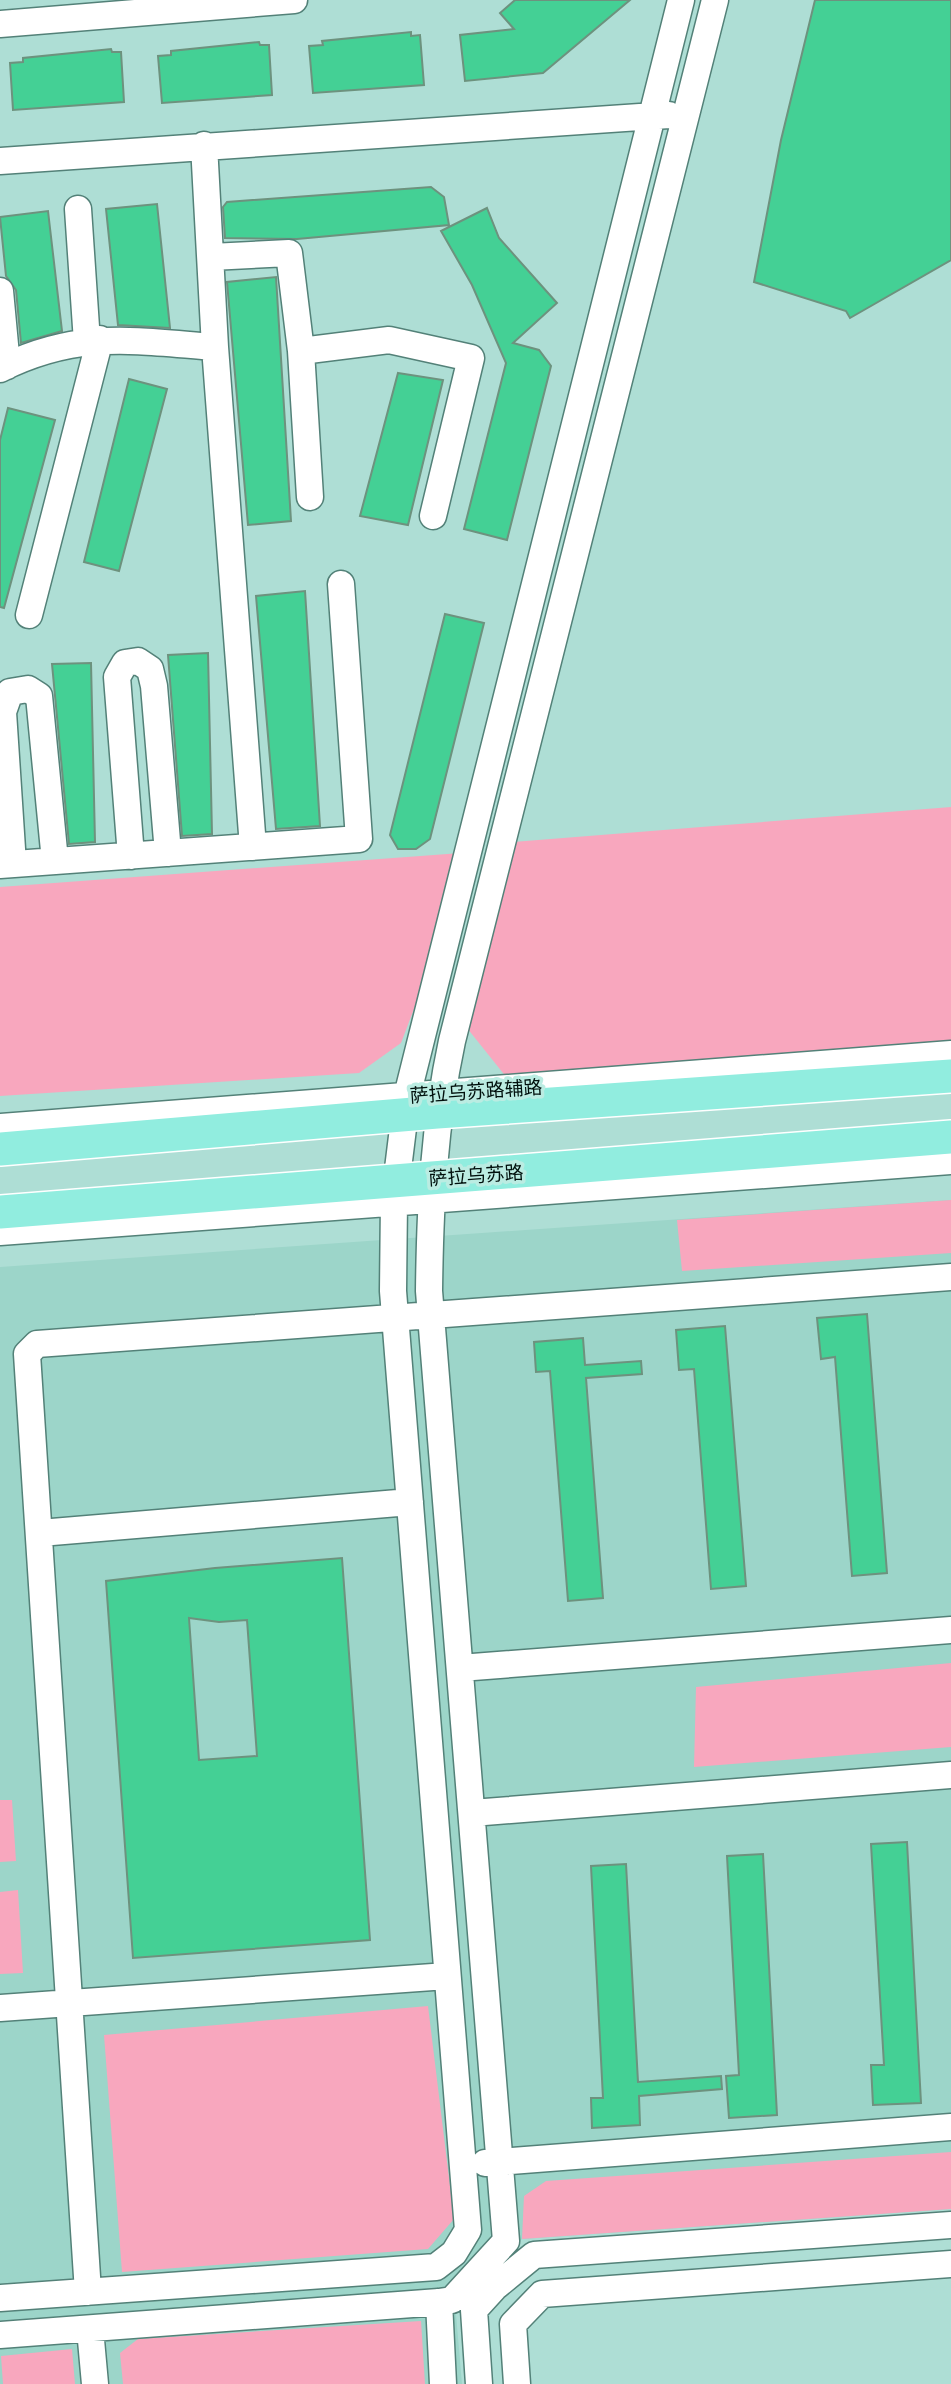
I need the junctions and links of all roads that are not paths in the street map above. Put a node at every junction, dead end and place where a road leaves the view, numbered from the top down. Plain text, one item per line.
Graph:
1 (292, 0) edge
2 (681, 0) edge
3 (715, 0) edge
4 (94, 8) edge
5 (0, 24) edge
6 (687, 114) junction
7 (652, 116) junction
8 (204, 145) junction
9 (0, 161) edge
10 (78, 209) dead end
11 (211, 257) junction
12 (0, 291) edge
13 (93, 340) junction
14 (215, 347) junction
15 (301, 351) junction
16 (4, 368) edge
17 (310, 497) dead end
18 (433, 516) dead end
19 (341, 584) dead end
20 (29, 615) dead end
21 (253, 847) junction
22 (169, 853) junction
23 (131, 856) junction
24 (55, 861) junction
25 (7, 865) edge
26 (951, 1054) edge
27 (951, 1076) edge
28 (439, 1104) junction
29 (405, 1105) junction
30 (0, 1127) edge
31 (951, 1137) edge
32 (0, 1149) edge
33 (951, 1161) edge
34 (430, 1189) junction
35 (395, 1191) junction
36 (0, 1212) edge
37 (0, 1231) edge
38 (951, 1277) edge
39 (430, 1303) junction
40 (394, 1304) junction
41 (410, 1502) junction
42 (40, 1533) junction
43 (951, 1630) edge
44 (460, 1668) junction
45 (951, 1775) edge
46 (472, 1813) junction
47 (447, 1976) junction
48 (70, 2003) junction
49 (0, 2008) edge
50 (951, 2127) edge
51 (500, 2163) junction
52 (462, 2164) junction
53 (951, 2225) edge
54 (454, 2253) junction
55 (951, 2264) edge
56 (486, 2280) junction
57 (88, 2292) junction
58 (0, 2298) edge
59 (439, 2302) junction
60 (523, 2311) junction
61 (90, 2329) junction
62 (0, 2336) edge
63 (95, 2384) edge
64 (443, 2384) edge
65 (479, 2384) edge
66 (517, 2384) edge

1 - 4 street
2 - 7 street
3 - 6 street
4 - 5 street
6 - 7 street
6 - 28 street
7 - 8 street
7 - 29 street
8 - 9 street
8 - 11 street
10 - 13 street
11 - 14 street
11 - 15 street
12 - 16 street
13 - 14 street
13 - 16 street
13 - 20 street
14 - 21 street
15 - 17 street
15 - 18 street
19 - 21 street
21 - 22 street
22 - 23 street
22 - 23 street
23 - 24 street
24 - 25 street
24 - 25 street
26 - 28 street, 萨拉乌苏路辅路
27 - 28 main road
28 - 29 main road
28 - 34 street
29 - 30 street, 萨拉乌苏路辅路
29 - 32 main road
29 - 35 street
31 - 34 main road, 萨拉乌苏路
33 - 34 street
34 - 35 main road, 萨拉乌苏路
34 - 39 street
35 - 36 main road, 萨拉乌苏路
35 - 37 street
35 - 40 street
38 - 39 street
39 - 40 street
39 - 44 street
40 - 41 street
40 - 42 street
41 - 42 street
41 - 47 street
42 - 48 street
43 - 44 street
44 - 46 street
45 - 46 street
46 - 51 street
47 - 48 street
47 - 52 street
48 - 49 street
48 - 57 street
50 - 51 street
51 - 52 street
51 - 56 street
52 - 54 street
53 - 56 street
54 - 56 street
54 - 57 street
55 - 60 street
56 - 59 street
56 - 60 street
56 - 65 street
57 - 58 street
59 - 61 street
59 - 64 street
60 - 66 street
61 - 62 street
61 - 63 street

